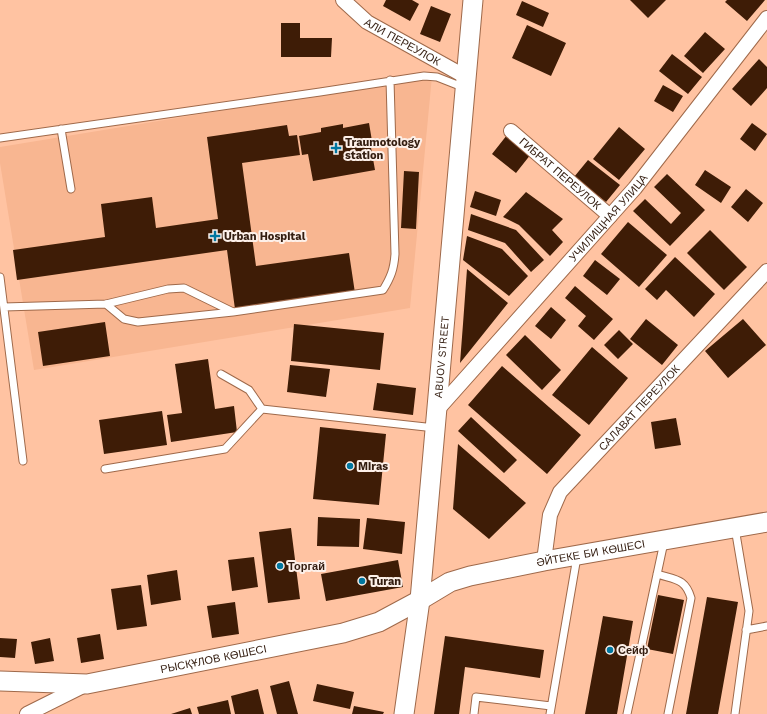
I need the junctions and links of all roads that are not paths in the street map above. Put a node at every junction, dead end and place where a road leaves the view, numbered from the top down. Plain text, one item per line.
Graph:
1 (343, 0) edge
2 (472, 0) edge
3 (765, 27) edge
4 (390, 80) junction
5 (466, 83) junction
6 (61, 129) junction
7 (511, 131) dead end
8 (0, 138) edge
9 (71, 189) dead end
10 (610, 216) junction
11 (767, 271) edge
12 (0, 277) edge
13 (106, 304) junction
14 (4, 307) junction
15 (233, 312) junction
16 (221, 374) dead end
17 (262, 409) junction
18 (438, 409) junction
19 (436, 428) junction
20 (22, 461) dead end
21 (105, 469) dead end
22 (767, 522) edge
23 (735, 528) junction
24 (664, 540) junction
25 (577, 555) junction
26 (544, 561) junction
27 (657, 574) junction
28 (420, 600) junction
29 (767, 626) edge
30 (746, 630) junction
31 (0, 681) edge
32 (87, 684) junction
33 (551, 706) junction
34 (27, 714) edge
35 (404, 714) edge
36 (474, 714) edge
37 (550, 714) edge
38 (627, 714) edge
39 (668, 714) edge
40 (735, 714) edge

1 - 5 street, АЛИ ПЕРЕУЛОК
2 - 5 street, ABUOV STREET
3 - 10 street, УЧИЛИЩНАЯ УЛИЦА
4 - 5 lane
4 - 6 lane
4 - 15 lane
5 - 18 street, ABUOV STREET
6 - 8 lane
6 - 9 lane
7 - 10 street, ГИБРАТ ПЕРЕУЛОК
10 - 18 street, УЧИЛИЩНАЯ УЛИЦА
11 - 26 street, САЛАВАТ ПЕРЕУЛОК
12 - 14 lane
13 - 14 lane
13 - 15 lane
13 - 15 lane
14 - 20 lane
16 - 17 lane
17 - 19 lane
17 - 21 lane
18 - 19 street, ABUOV STREET
19 - 28 street, ABUOV STREET
22 - 23 street, ӘЙТЕКЕ БИ КӨШЕСІ
23 - 24 street, ӘЙТЕКЕ БИ КӨШЕСІ
23 - 30 lane
24 - 25 street, ӘЙТЕКЕ БИ КӨШЕСІ
24 - 27 lane
25 - 26 street, ӘЙТЕКЕ БИ КӨШЕСІ
25 - 33 lane
26 - 28 street, ӘЙТЕКЕ БИ КӨШЕСІ
27 - 38 lane
27 - 39 lane
28 - 32 street, РЫСҚҰЛОВ КӨШЕСІ
28 - 35 street, ABUOV STREET
29 - 30 lane
30 - 40 lane
31 - 32 street, РЫСҚҰЛОВ КӨШЕСІ
32 - 34 street
33 - 36 lane
33 - 37 lane

